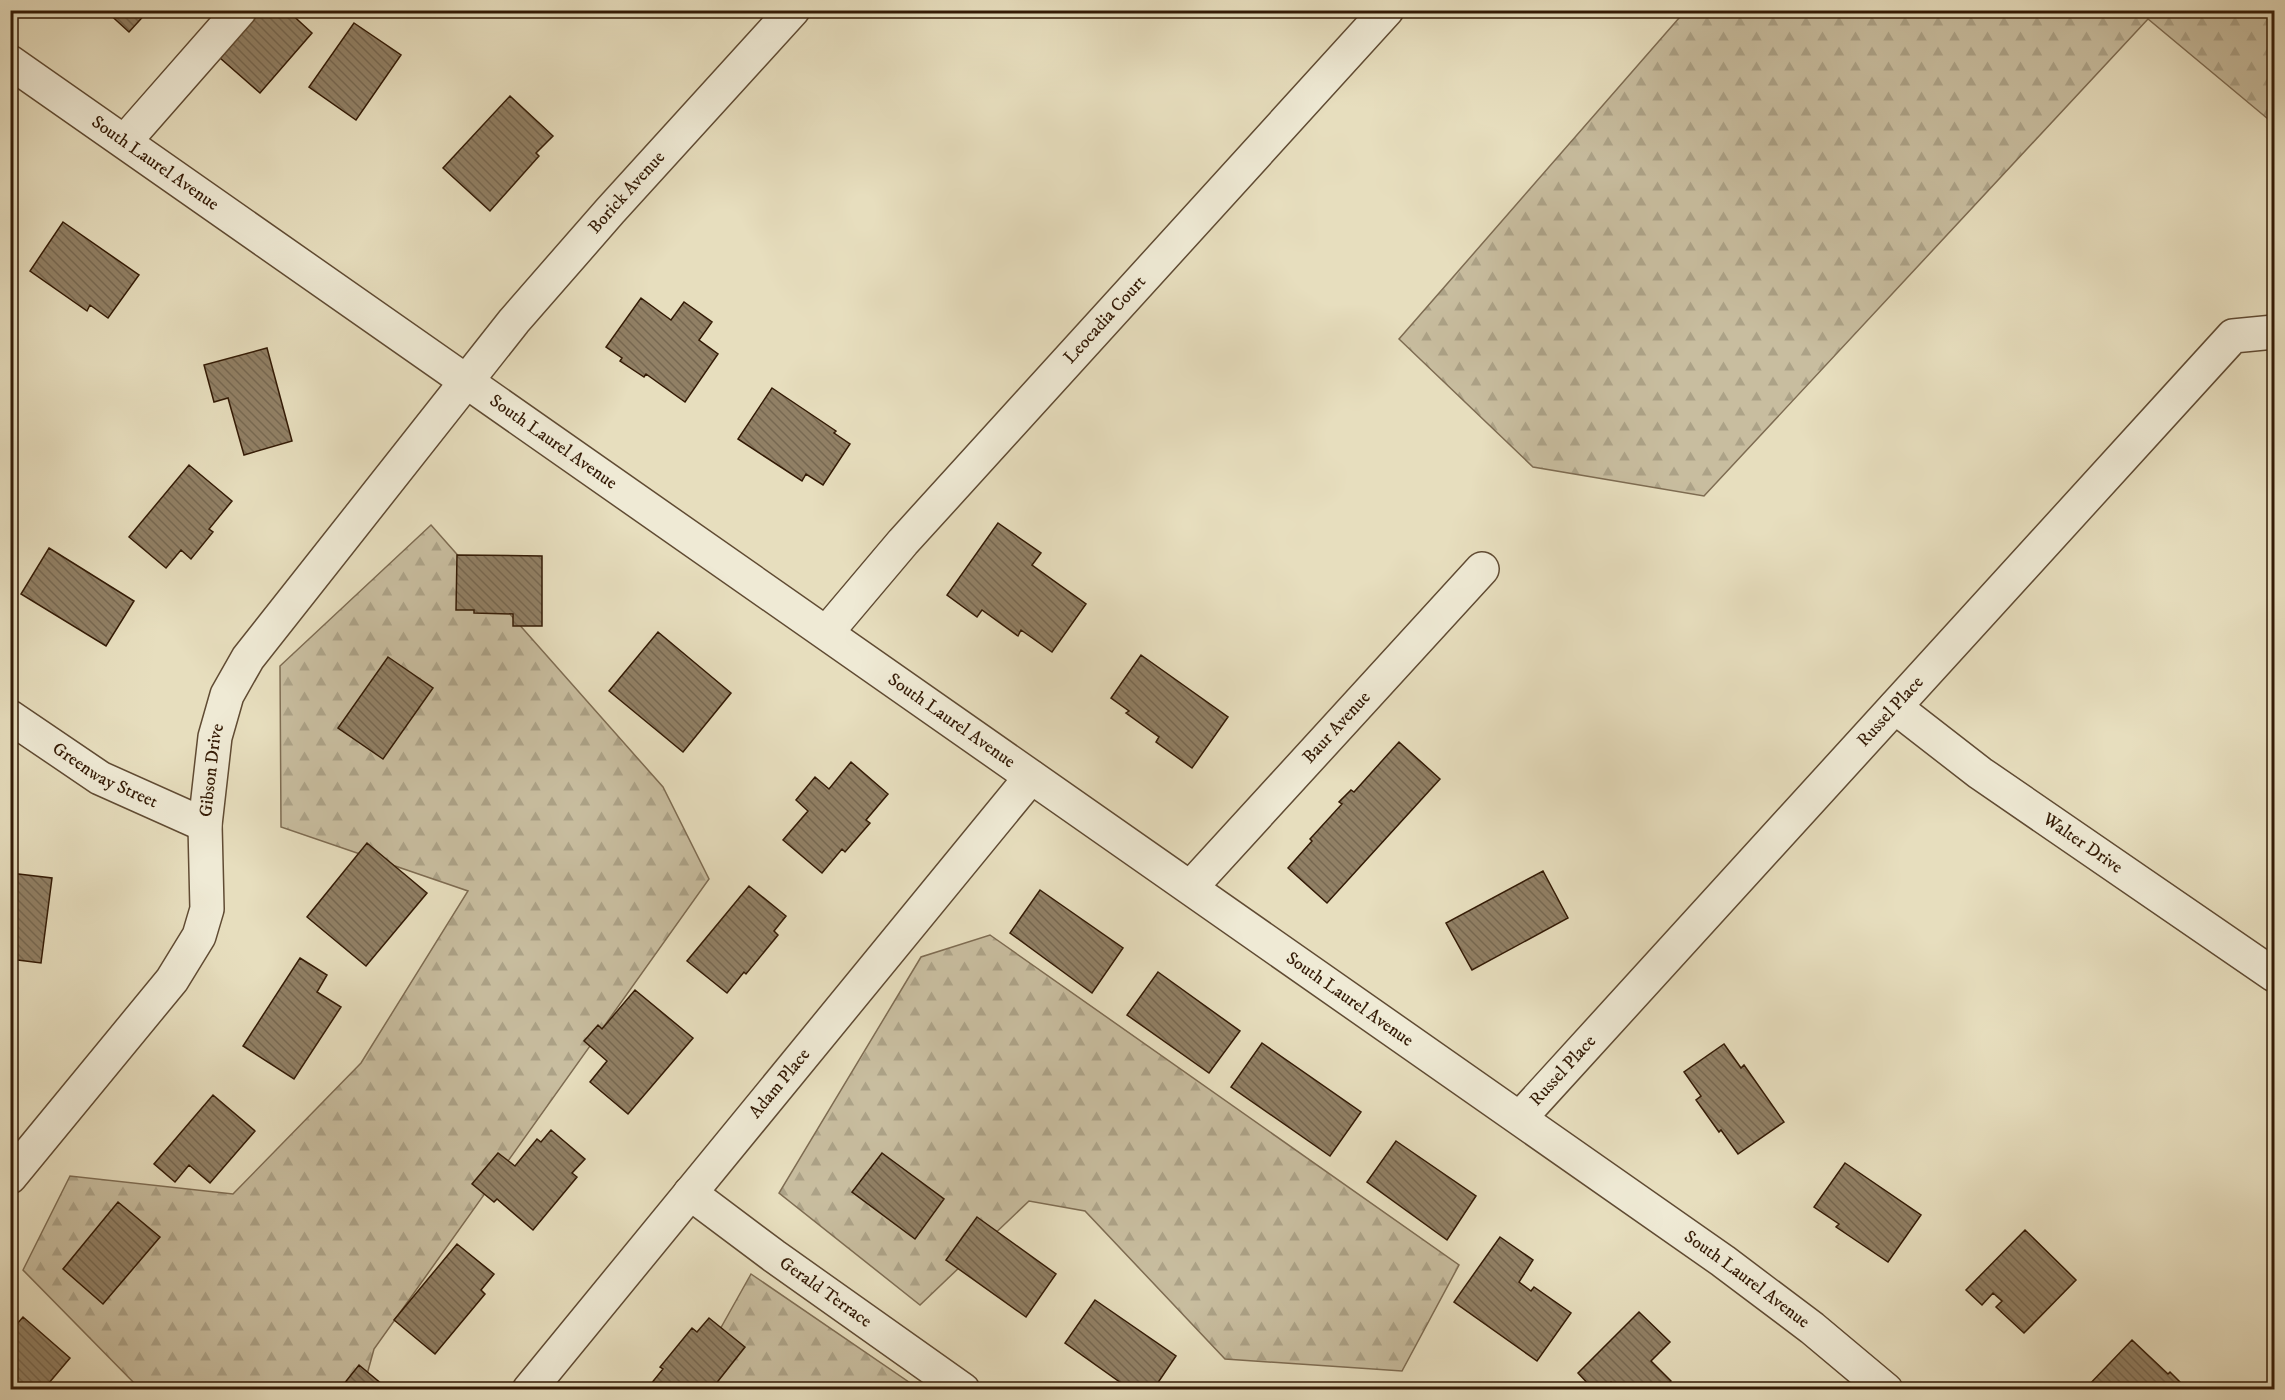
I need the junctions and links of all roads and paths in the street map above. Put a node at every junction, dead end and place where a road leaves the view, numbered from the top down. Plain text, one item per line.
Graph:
1 (240, 10) edge
2 (793, 10) edge
3 (1388, 10) edge
4 (10, 62) edge
5 (125, 141) junction
6 (2274, 332) edge
7 (468, 381) junction
8 (1482, 569) dead end
9 (826, 632) junction
10 (1895, 707) junction
11 (10, 717) edge
12 (1030, 777) junction
13 (205, 825) junction
14 (1191, 887) junction
15 (2274, 975) edge
16 (1520, 1118) junction
17 (10, 1177) edge
18 (690, 1193) junction
19 (529, 1389) edge
20 (963, 1389) edge
21 (1886, 1389) edge

1 - 5 street
2 - 7 street, Borick Avenue
3 - 9 street, Leocadia Court
4 - 5 street, South Laurel Avenue
5 - 7 street, South Laurel Avenue
6 - 10 street, Russel Place
7 - 9 street, South Laurel Avenue
7 - 13 street, Gibson Drive
8 - 14 street, Baur Avenue
9 - 12 street, South Laurel Avenue
10 - 15 street, Walter Drive
10 - 16 street, Russel Place
11 - 13 street, Greenway Street
12 - 14 street, South Laurel Avenue
12 - 18 street, Adam Place
13 - 17 street, Gibson Drive
14 - 16 street, South Laurel Avenue
16 - 21 street, South Laurel Avenue
18 - 19 street, Adam Place
18 - 20 street, Gerald Terrace

